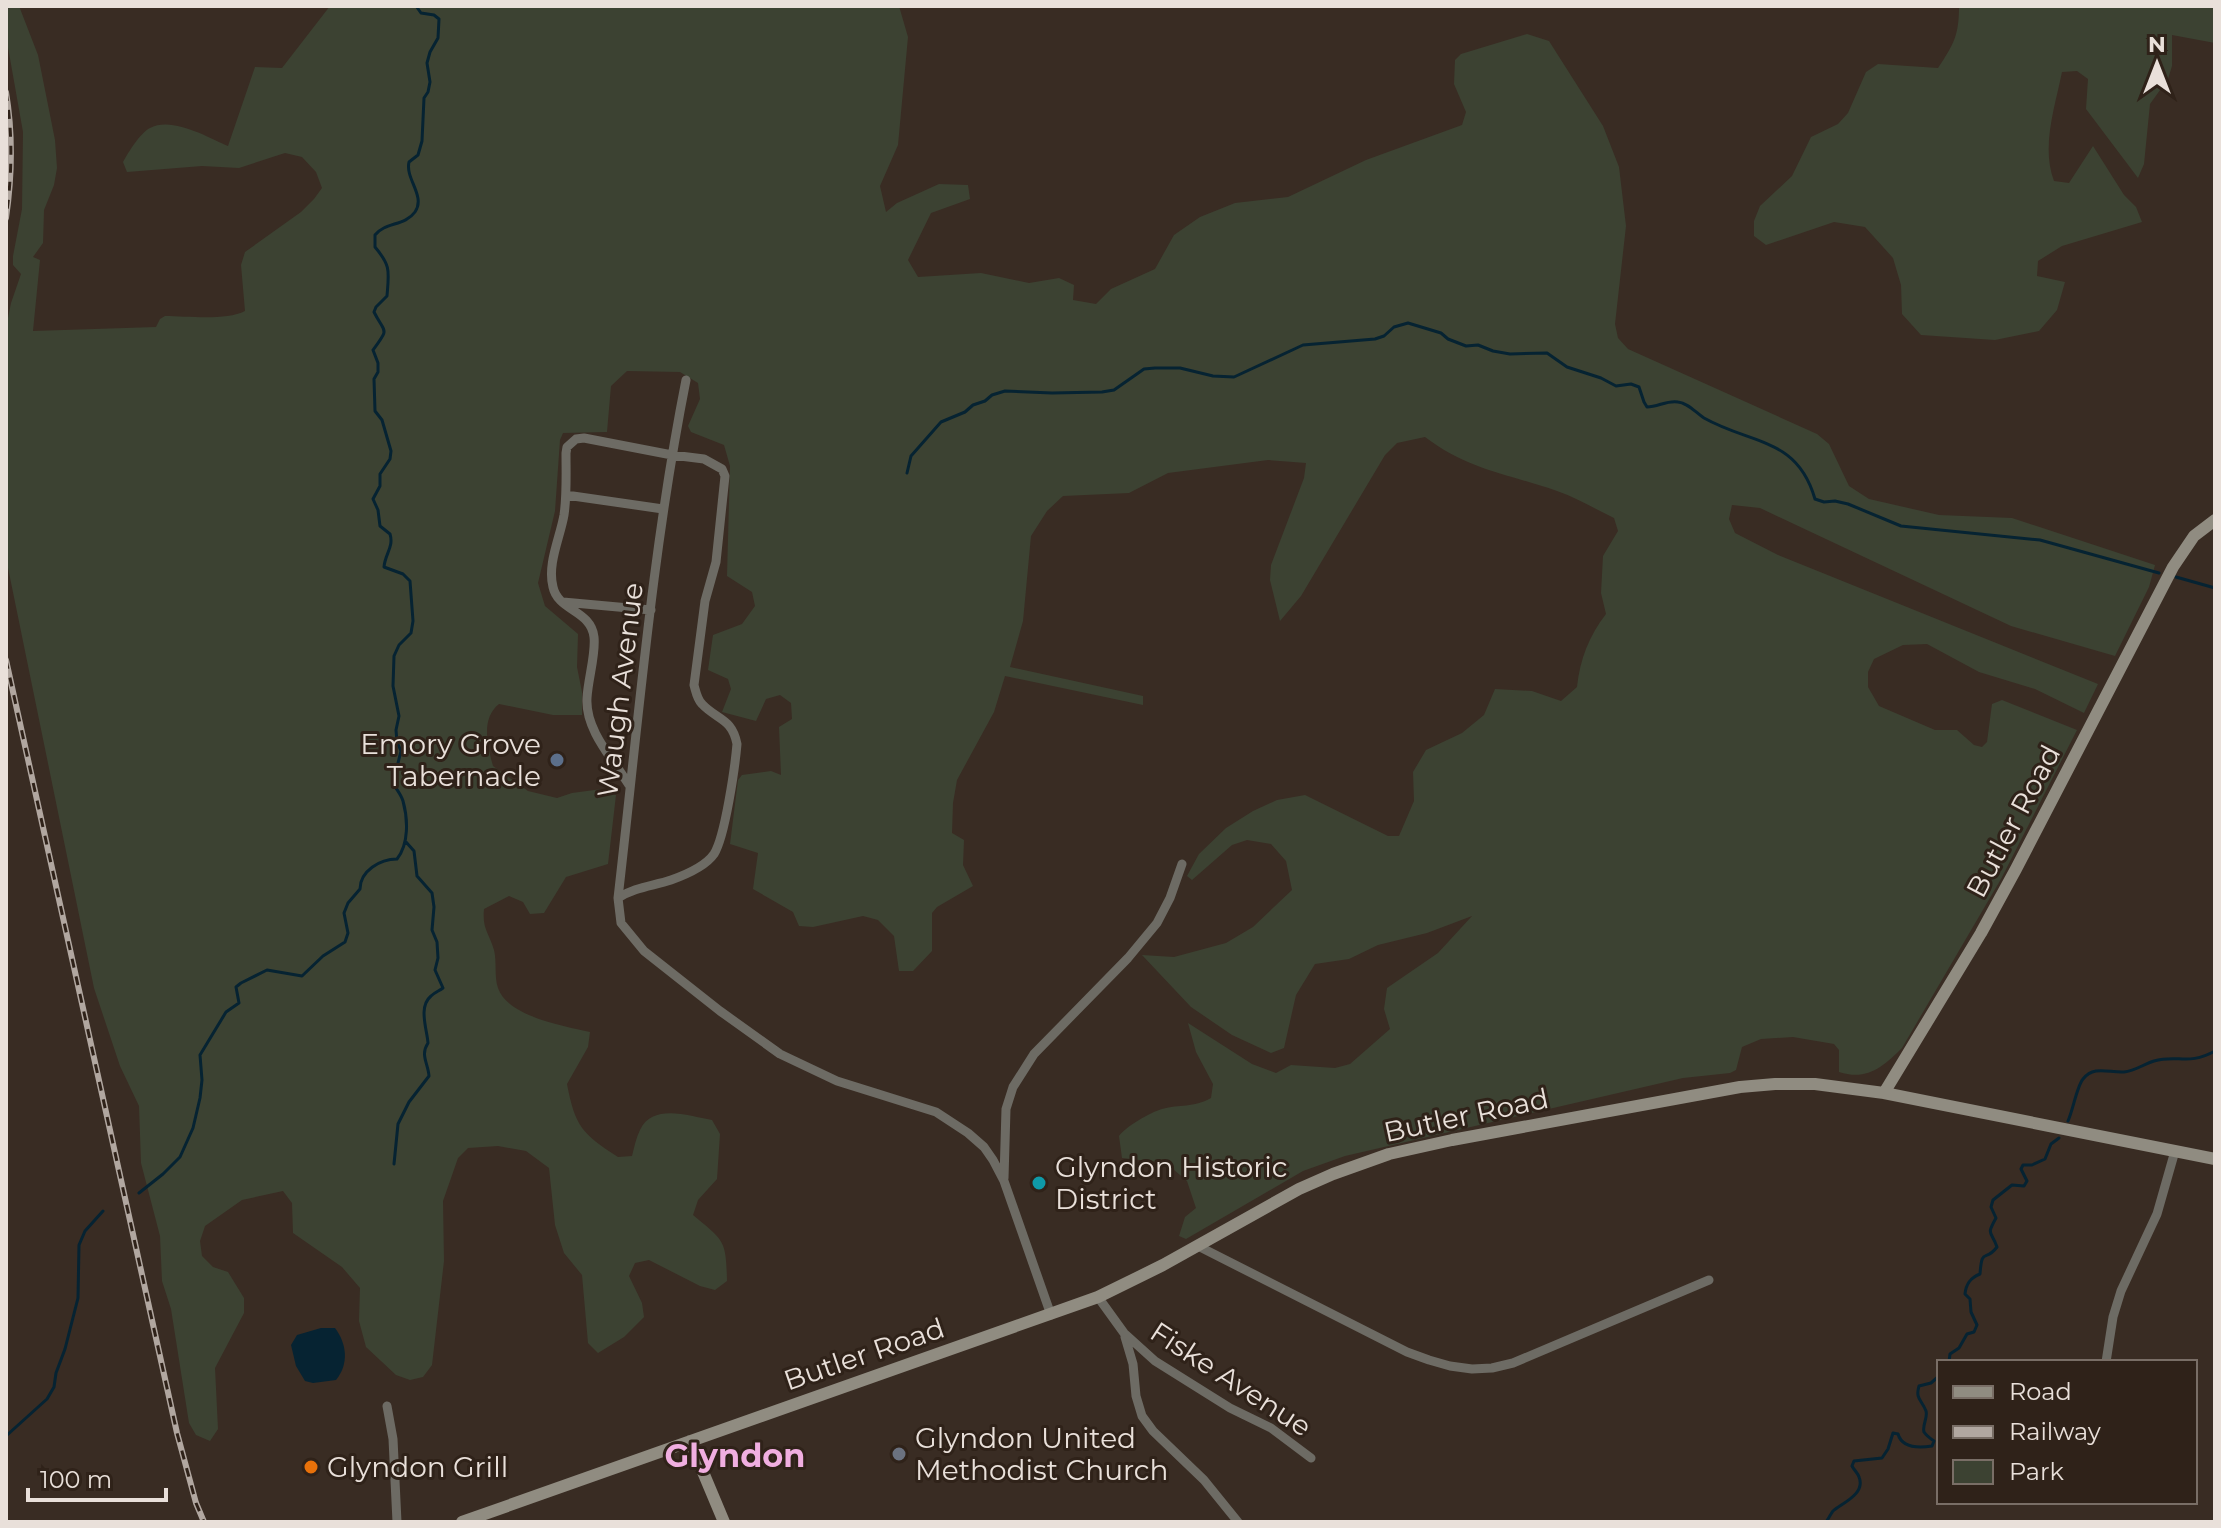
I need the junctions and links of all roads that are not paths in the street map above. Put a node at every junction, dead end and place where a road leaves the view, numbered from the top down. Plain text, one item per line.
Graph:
1 (686, 380) dead end
2 (672, 455) junction
3 (566, 495) junction
4 (663, 509) junction
5 (2215, 520) edge
6 (561, 601) junction
7 (651, 610) junction
8 (629, 786) junction
9 (1182, 864) dead end
10 (618, 898) junction
11 (1884, 1093) junction
12 (2175, 1151) junction
13 (2215, 1159) edge
14 (1004, 1181) junction
15 (1198, 1246) junction
16 (1709, 1280) dead end
17 (1098, 1297) junction
18 (1051, 1315) junction
19 (1124, 1333) junction
20 (2106, 1360) edge
21 (387, 1406) dead end
22 (690, 1441) junction
23 (1311, 1458) dead end
24 (397, 1522) edge
25 (462, 1522) edge
26 (724, 1522) edge
27 (1238, 1522) edge

1 - 2 street, Waugh Avenue
2 - 3 street
2 - 4 street, Waugh Avenue
2 - 10 street
3 - 4 street
3 - 6 street
4 - 7 street, Waugh Avenue
5 - 11 main road, Butler Road
6 - 7 street
6 - 8 street
7 - 8 street, Waugh Avenue
8 - 10 street, Waugh Avenue
9 - 14 street
10 - 14 street, Waugh Avenue
11 - 12 main road
11 - 15 main road, Butler Road
12 - 13 main road
12 - 20 street
14 - 18 street
15 - 16 street
15 - 17 main road, Butler Road
17 - 18 main road, Butler Road
17 - 19 street, Fiske Avenue
18 - 22 main road, Butler Road
19 - 23 street, Fiske Avenue
19 - 27 street
21 - 24 street
22 - 25 main road, Butler Road
22 - 26 main road

